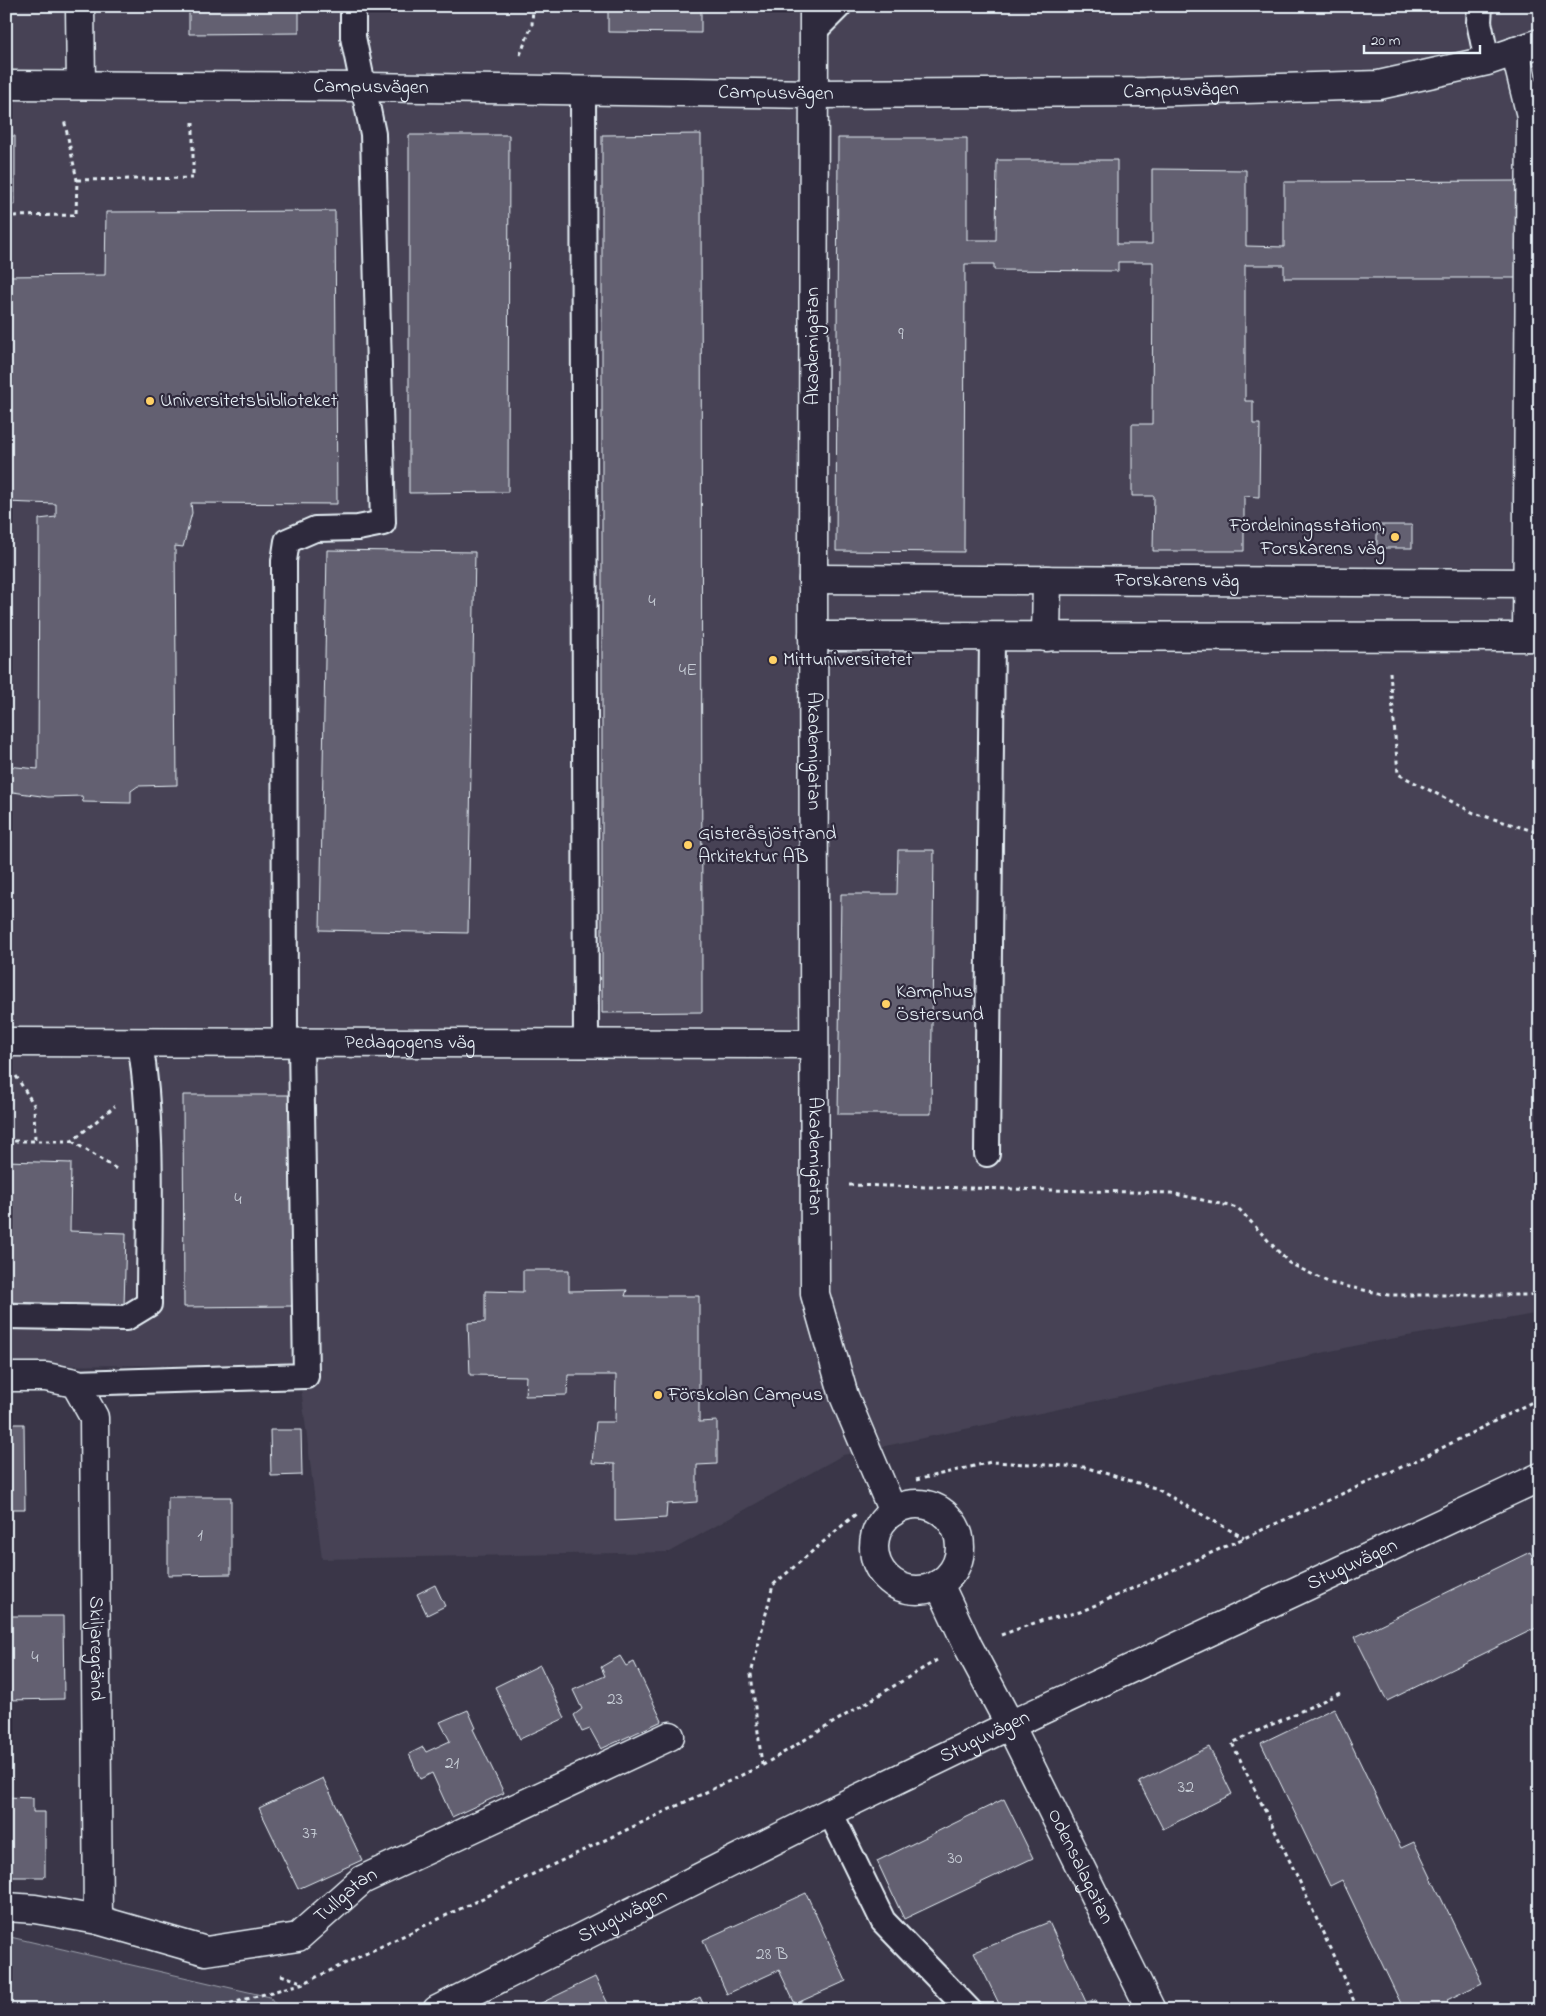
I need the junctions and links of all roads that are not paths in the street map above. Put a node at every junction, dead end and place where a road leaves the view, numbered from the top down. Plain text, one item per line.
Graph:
1 (80, 6) edge
2 (353, 6) edge
3 (839, 6) edge
4 (1480, 6) edge
5 (814, 18) edge
6 (1528, 47) edge
7 (1487, 61) junction
8 (6, 85) edge
9 (69, 85) junction
10 (363, 87) junction
11 (583, 90) junction
12 (814, 94) junction
13 (813, 579) junction
14 (1047, 580) junction
15 (1533, 583) edge
16 (813, 636) junction
17 (1046, 636) junction
18 (992, 637) junction
19 (1534, 637) edge
20 (6, 1042) edge
21 (140, 1042) junction
22 (293, 1042) junction
23 (586, 1043) junction
24 (813, 1044) junction
25 (987, 1154) dead end
26 (6, 1316) edge
27 (6, 1377) edge
28 (75, 1383) junction
29 (1540, 1477) edge
30 (888, 1502) junction
31 (939, 1584) junction
32 (1010, 1725) junction
33 (670, 1736) dead end
34 (830, 1812) junction
35 (6, 1907) edge
36 (98, 1920) junction
37 (437, 2010) edge
38 (969, 2010) edge
39 (1151, 2010) edge

1 - 9 street
2 - 10 lane
3 - 5 lane
4 - 7 lane
5 - 12 street, Akademigatan
6 - 7 street, Campusvägen
6 - 15 street
7 - 12 street, Campusvägen
8 - 9 street, Campusvägen
9 - 10 street, Campusvägen
10 - 11 street, Campusvägen
10 - 22 lane
11 - 12 street, Campusvägen
11 - 23 lane
12 - 13 street, Akademigatan
13 - 14 street, Forskarens väg
13 - 16 street, Akademigatan
14 - 15 street, Forskarens väg
14 - 17 street
15 - 19 street
16 - 18 street
16 - 24 street, Akademigatan
17 - 18 street
17 - 19 street
18 - 25 lane
20 - 21 street, Pedagogens väg
21 - 22 street, Pedagogens väg
21 - 26 lane
22 - 23 street, Pedagogens väg
22 - 28 lane
23 - 24 street, Pedagogens väg
24 - 30 street, Akademigatan
27 - 28 street
28 - 36 street, Skiljaregränd
29 - 32 street, Stuguvägen
30 - 31 street
30 - 31 street
31 - 32 street, Odensalagatan
32 - 34 street, Stuguvägen
32 - 39 street, Odensalagatan
33 - 36 street, Tullgatan
34 - 37 street, Stuguvägen
34 - 38 lane
35 - 36 street, Tullgatan

